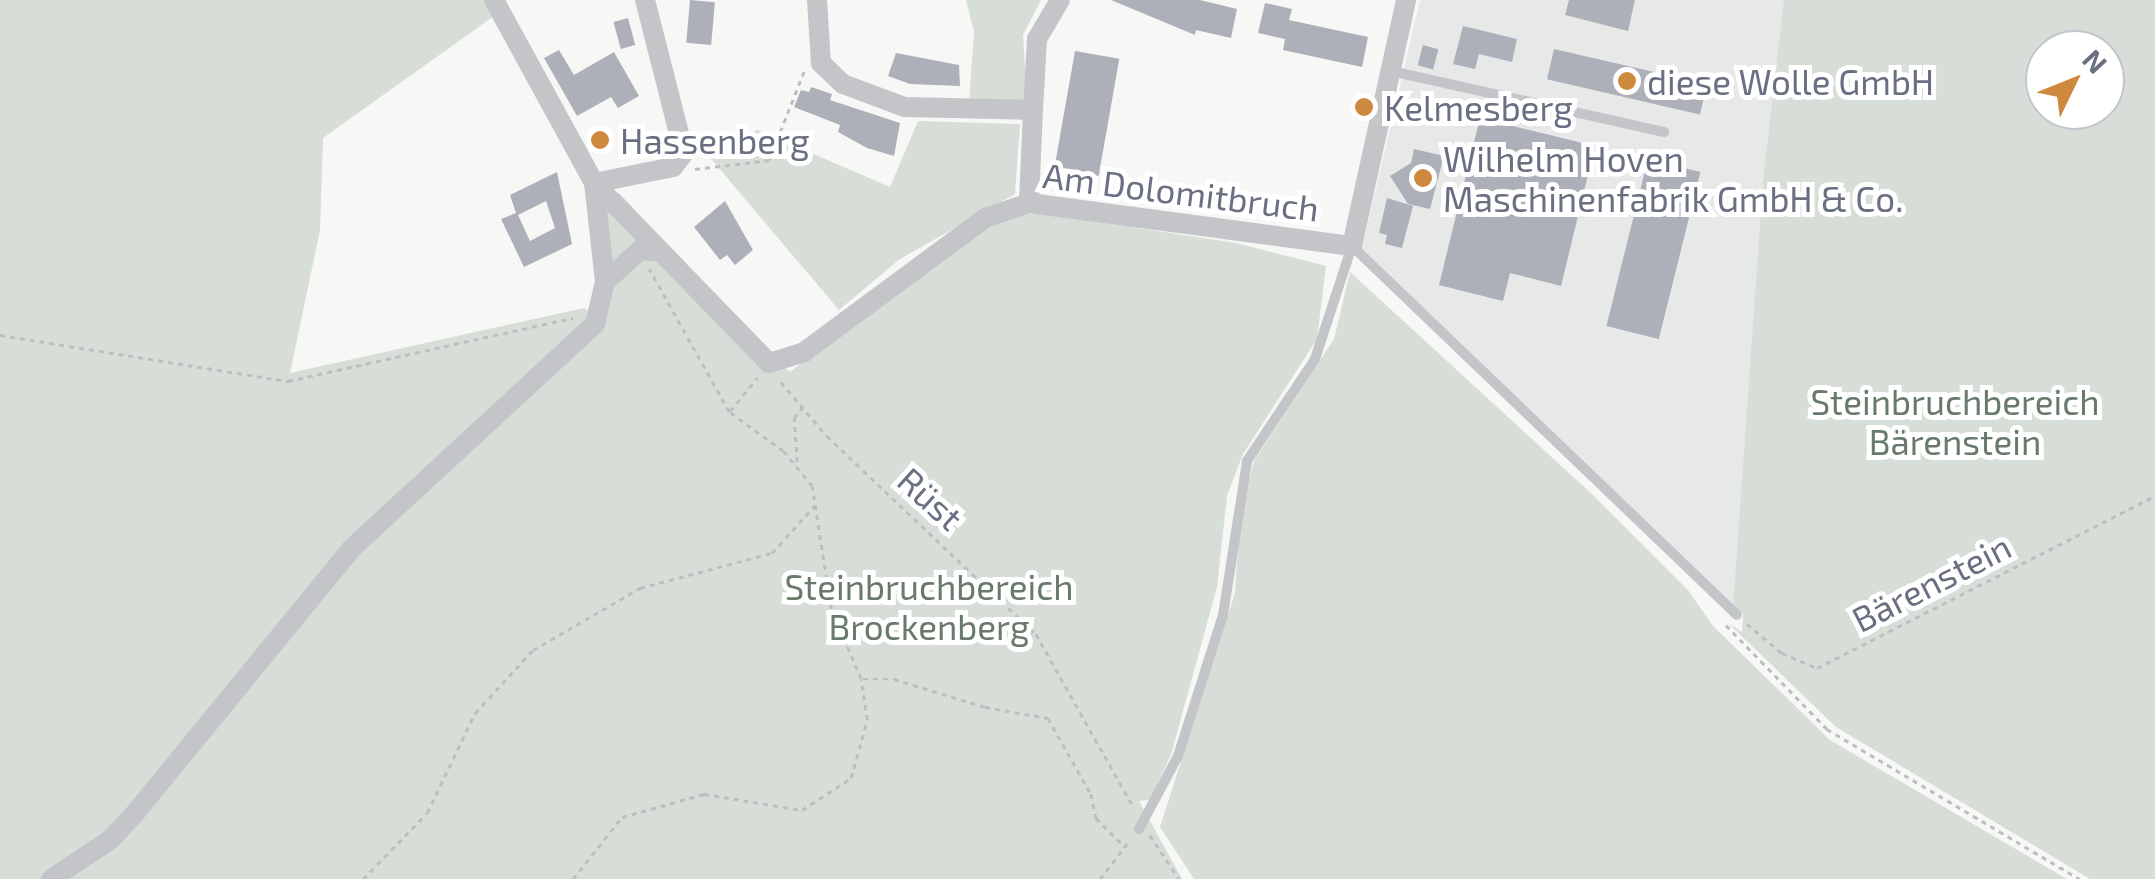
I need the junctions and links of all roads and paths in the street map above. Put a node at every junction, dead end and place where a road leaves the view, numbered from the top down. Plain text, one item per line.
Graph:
1 (494, 0) edge
2 (645, 0) edge
3 (817, 0) edge
4 (1060, 0) edge
5 (1406, 0) edge
6 (822, 62) junction
7 (1390, 71) junction
8 (1034, 110) junction
9 (1664, 132) dead end
10 (681, 162) junction
11 (594, 183) junction
12 (1029, 203) junction
13 (1352, 246) junction
14 (640, 250) junction
15 (661, 252) junction
16 (605, 282) junction
17 (599, 311) junction
18 (0, 335) edge
19 (770, 362) junction
20 (802, 408) junction
21 (729, 412) junction
22 (797, 464) junction
23 (2155, 496) edge
24 (815, 505) junction
25 (1736, 615) joint
26 (1717, 616) dead end
27 (861, 679) junction
28 (1141, 826) junction
29 (1124, 847) junction
30 (51, 879) edge
31 (363, 879) edge
32 (573, 879) edge
33 (1100, 879) edge
34 (1178, 879) edge
35 (2080, 879) edge

1 - 11 street
2 - 10 street
3 - 6 street
4 - 8 street
5 - 7 street
6 - 8 street
6 - 10 path
7 - 9 lane
7 - 13 street
8 - 12 street
10 - 11 street
11 - 15 street
11 - 16 street
12 - 13 street, Am Dolomitbruch
12 - 19 street, Am Dolomitbruch
13 - 25 lane
13 - 28 lane
14 - 15 street
14 - 16 street
14 - 21 path
15 - 19 street
16 - 17 street
17 - 18 path
17 - 30 street
19 - 20 path, Rüst
19 - 21 path
20 - 22 path
20 - 28 path, Rüst
21 - 22 path
22 - 24 path
23 - 25 path, Bärenstein
24 - 27 path
24 - 31 path
26 - 35 path
27 - 29 path
27 - 32 path
28 - 29 path
28 - 34 path, Rüst
29 - 33 path

